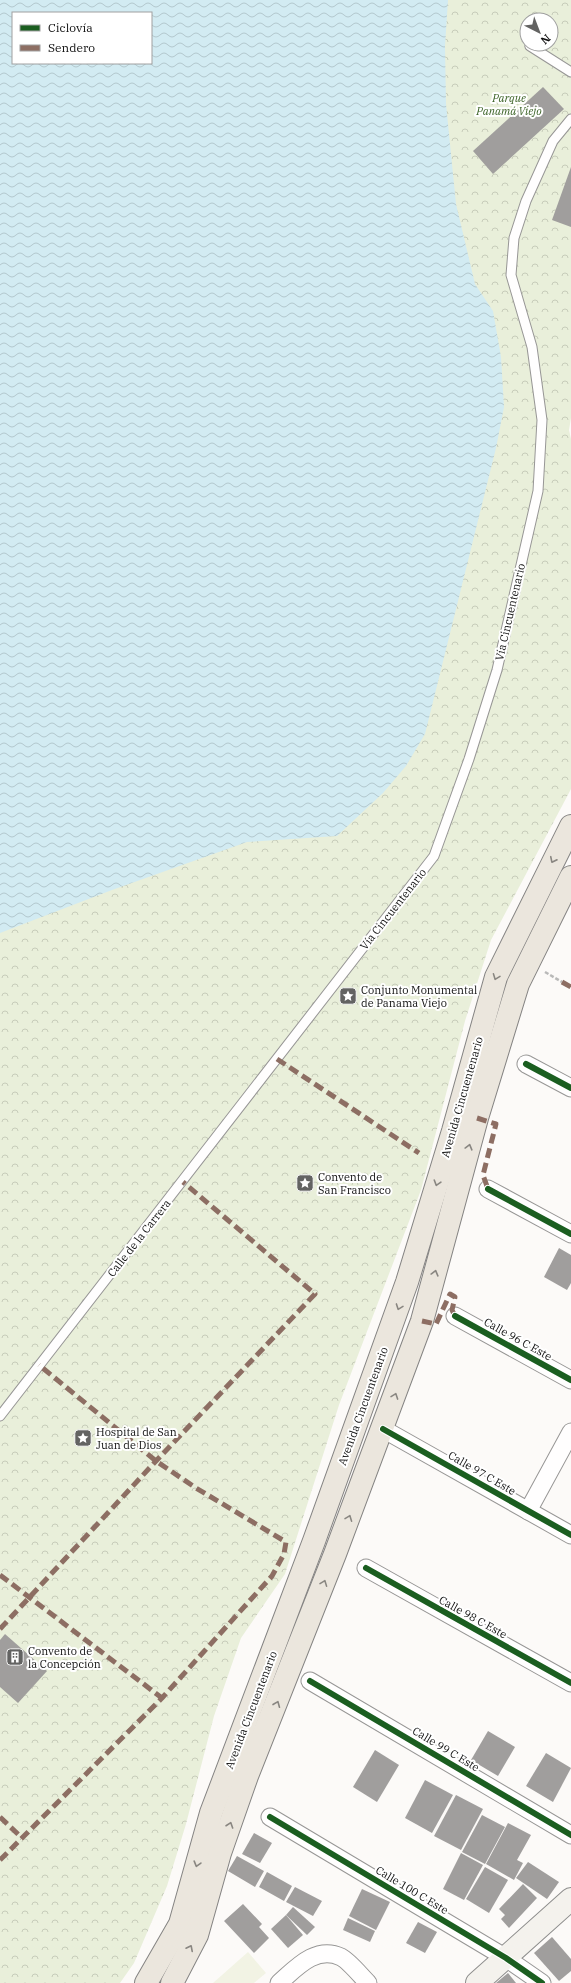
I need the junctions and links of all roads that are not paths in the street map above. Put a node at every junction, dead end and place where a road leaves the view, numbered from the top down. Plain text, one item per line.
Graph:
1 (539, 52) edge
2 (571, 72) edge
3 (571, 119) edge
4 (571, 826) edge
5 (571, 877) edge
6 (277, 1059) joint
7 (526, 1064) dead end
8 (571, 1088) edge
9 (488, 1188) dead end
10 (571, 1234) edge
11 (455, 1316) dead end
12 (571, 1380) edge
13 (0, 1416) edge
14 (383, 1429) junction
15 (571, 1432) edge
16 (528, 1511) junction
17 (571, 1535) edge
18 (366, 1568) dead end
19 (310, 1681) dead end
20 (571, 1683) edge
21 (270, 1817) dead end
22 (571, 1835) edge
23 (571, 1899) edge
24 (506, 1958) junction
25 (146, 1983) edge
26 (172, 1983) edge
27 (279, 1983) edge
28 (368, 1983) edge
29 (477, 1983) edge
30 (542, 1983) edge

1 - 2 lane
3 - 6 lane, Vía Cincuentenario
4 -> 25 main road, Avenida Cincuentenario
14 -> 5 main road, Avenida Cincuentenario
6 - 13 lane, Calle de la Carrera
7 - 8 street
9 - 10 street
11 - 12 street, Calle 96 C Este
14 - 16 street, Calle 97 C Este
26 -> 14 main road, Avenida Cincuentenario
15 - 16 street
16 - 17 street, Calle 97 C Este
18 - 20 street, Calle 98 C Este
19 - 22 street, Calle 99 C Este
21 - 24 street, Calle 100 C Este
23 - 24 street
24 - 29 street
24 - 30 street, Calle 100 C Este
27 - 28 street

